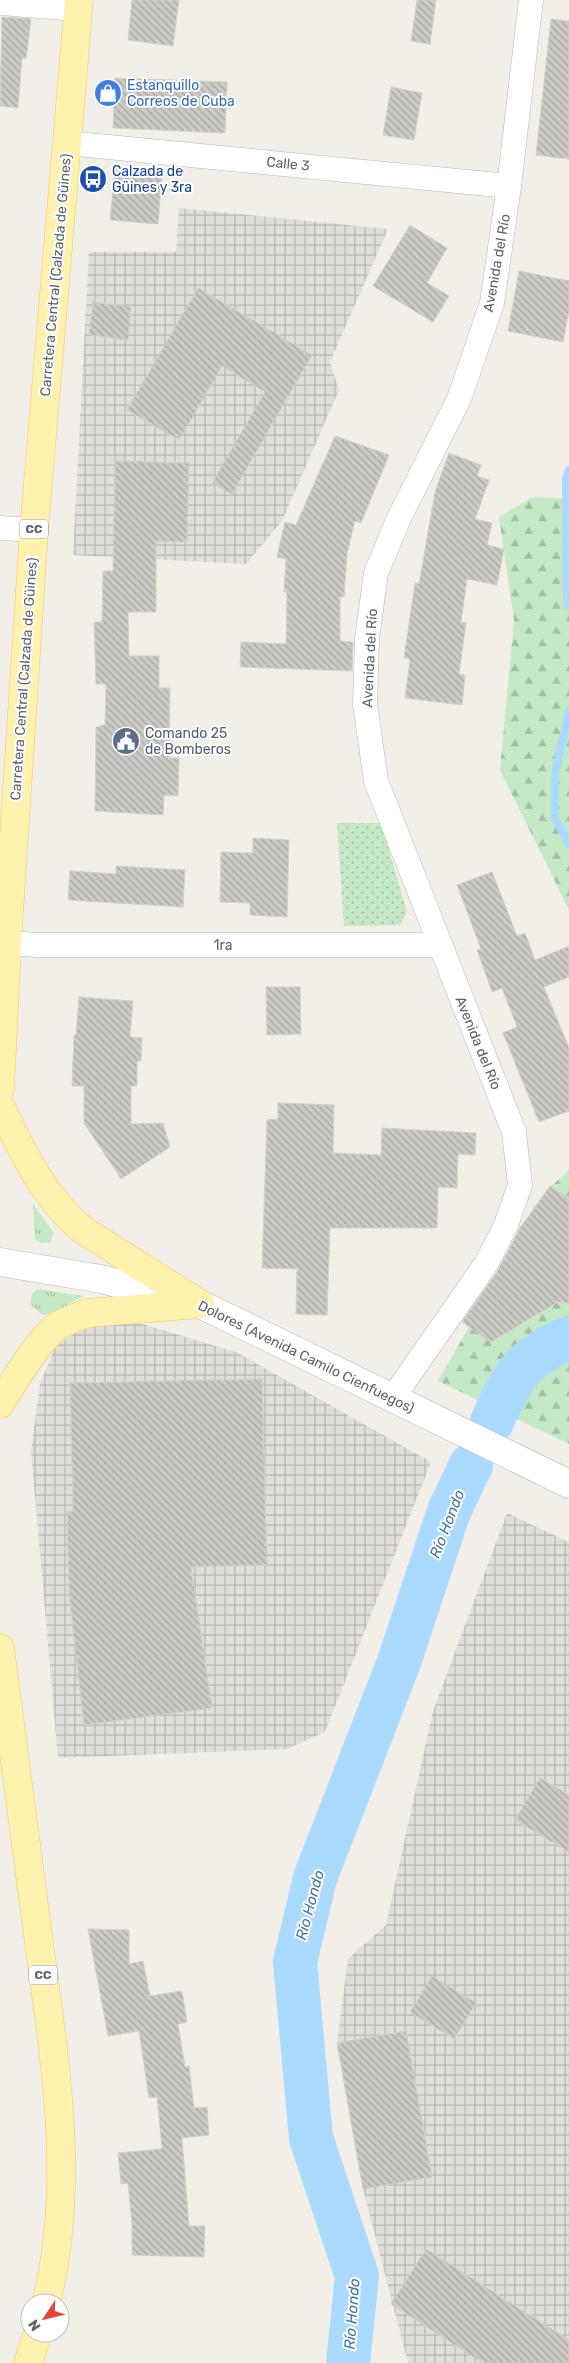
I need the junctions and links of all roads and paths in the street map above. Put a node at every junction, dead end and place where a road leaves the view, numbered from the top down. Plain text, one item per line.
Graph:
1 (531, 0) edge
2 (0, 3) edge
3 (78, 4) edge
4 (67, 142) junction
5 (510, 186) junction
6 (0, 528) edge
7 (34, 530) junction
8 (7, 942) junction
9 (439, 945) junction
10 (1, 1059) edge
11 (0, 1089) edge
12 (0, 1105) edge
13 (0, 1262) edge
14 (200, 1304) junction
15 (392, 1399) junction
16 (0, 1404) edge
17 (569, 1484) edge
18 (0, 1648) edge
19 (48, 2293) edge
20 (35, 2343) edge
21 (28, 2363) edge

1 - 5 street, Avenida del Río
2 - 3 street
3 - 4 main road, Carretera Central (Calzada de Güines) / CC
4 - 5 street, Calle 3
4 - 7 main road, Carretera Central (Calzada de Güines) / CC
5 - 9 street, Avenida del Río
6 - 7 street
7 - 8 main road, Carretera Central (Calzada de Güines) / CC
8 - 9 street, 1ra
8 - 10 main road, Carretera Central (Calzada de Güines) / CC
9 - 15 street, Avenida del Río
10 - 11 main road, Carretera Central (Calzada de Güines) / CC
12 - 14 main road
13 - 14 main road, Dolores (Avenida Camilo Cienfuegos)
14 - 15 main road, Dolores (Avenida Camilo Cienfuegos)
14 - 16 main road
15 - 17 main road, Dolores (Avenida Camilo Cienfuegos)
18 - 19 main road, CC
20 - 21 main road

